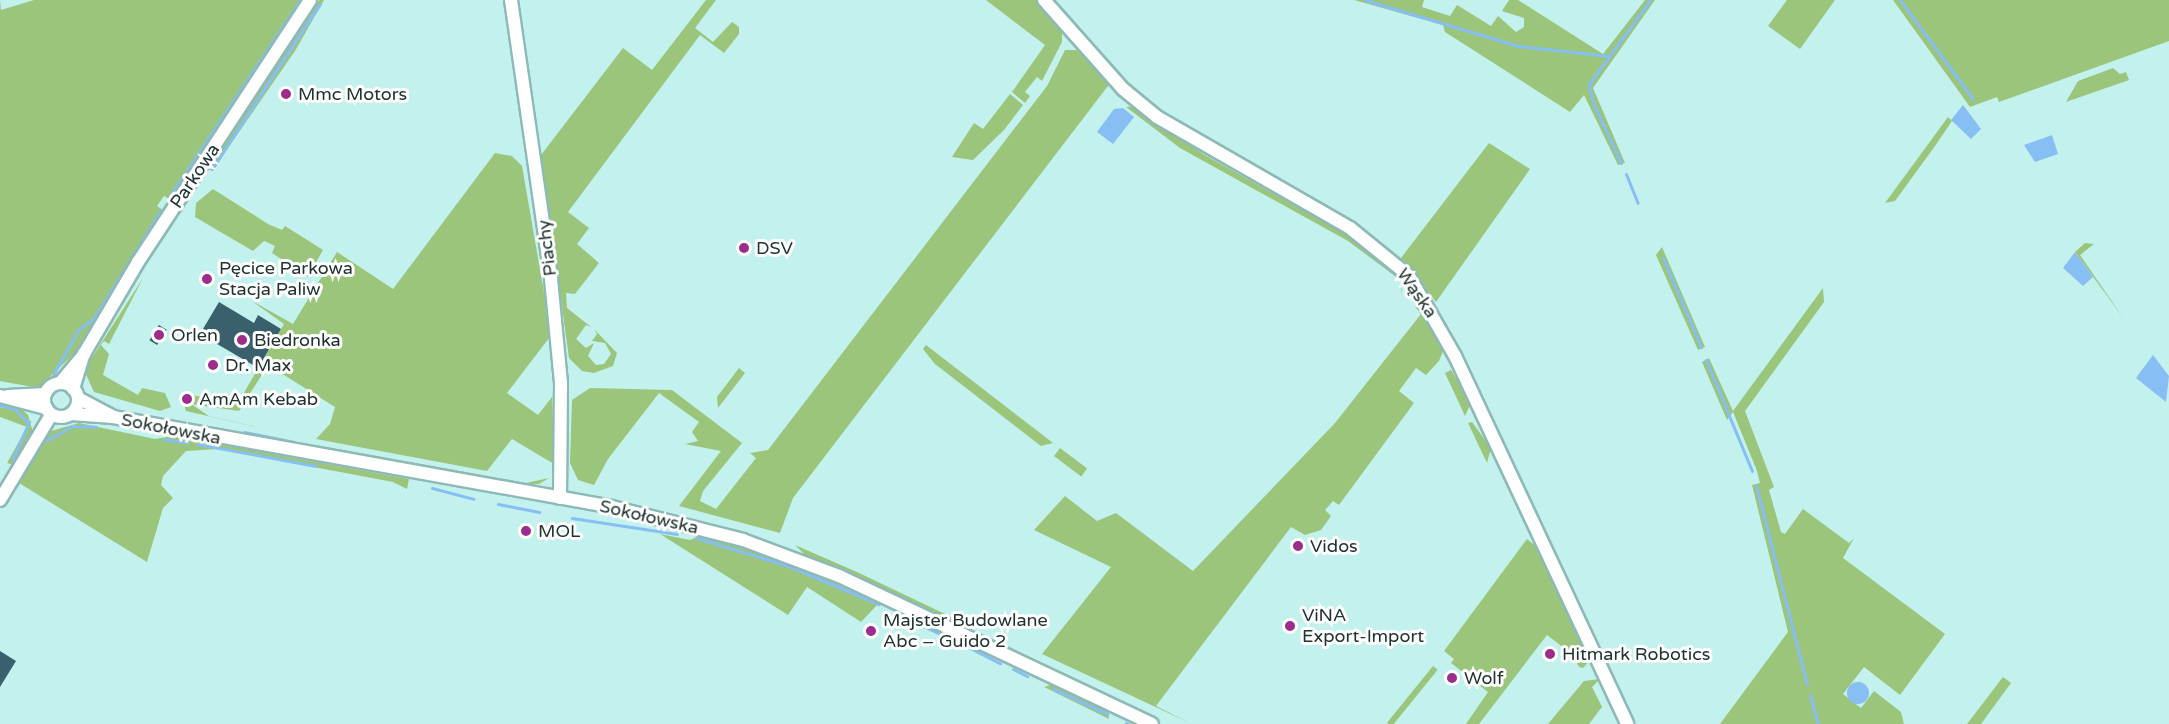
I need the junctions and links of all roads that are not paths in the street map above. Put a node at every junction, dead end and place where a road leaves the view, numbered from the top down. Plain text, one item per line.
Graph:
1 (310, 0) edge
2 (511, 0) edge
3 (1044, 0) edge
4 (84, 354) junction
5 (60, 383) junction
6 (45, 394) junction
7 (76, 394) junction
8 (1, 397) edge
9 (48, 411) junction
10 (71, 414) junction
11 (113, 417) junction
12 (560, 498) junction
13 (0, 500) edge
14 (1152, 724) edge
15 (1627, 724) edge

1 - 4 street, Parkowa
2 - 12 street, Piachy
3 - 15 street, Wąska
4 - 5 street, Parkowa
4 - 7 street, Parkowa
5 - 6 street, Parkowa
5 - 7 street, Sokołowska
6 - 8 street
6 - 9 street
7 - 10 street, Parkowa
7 - 11 street, Sokołowska
8 - 9 street, Sokołowska
9 - 10 street, Sokołowska
9 - 13 street
10 - 11 street, Sokołowska
11 - 12 street, Sokołowska
12 - 14 street, Sokołowska

